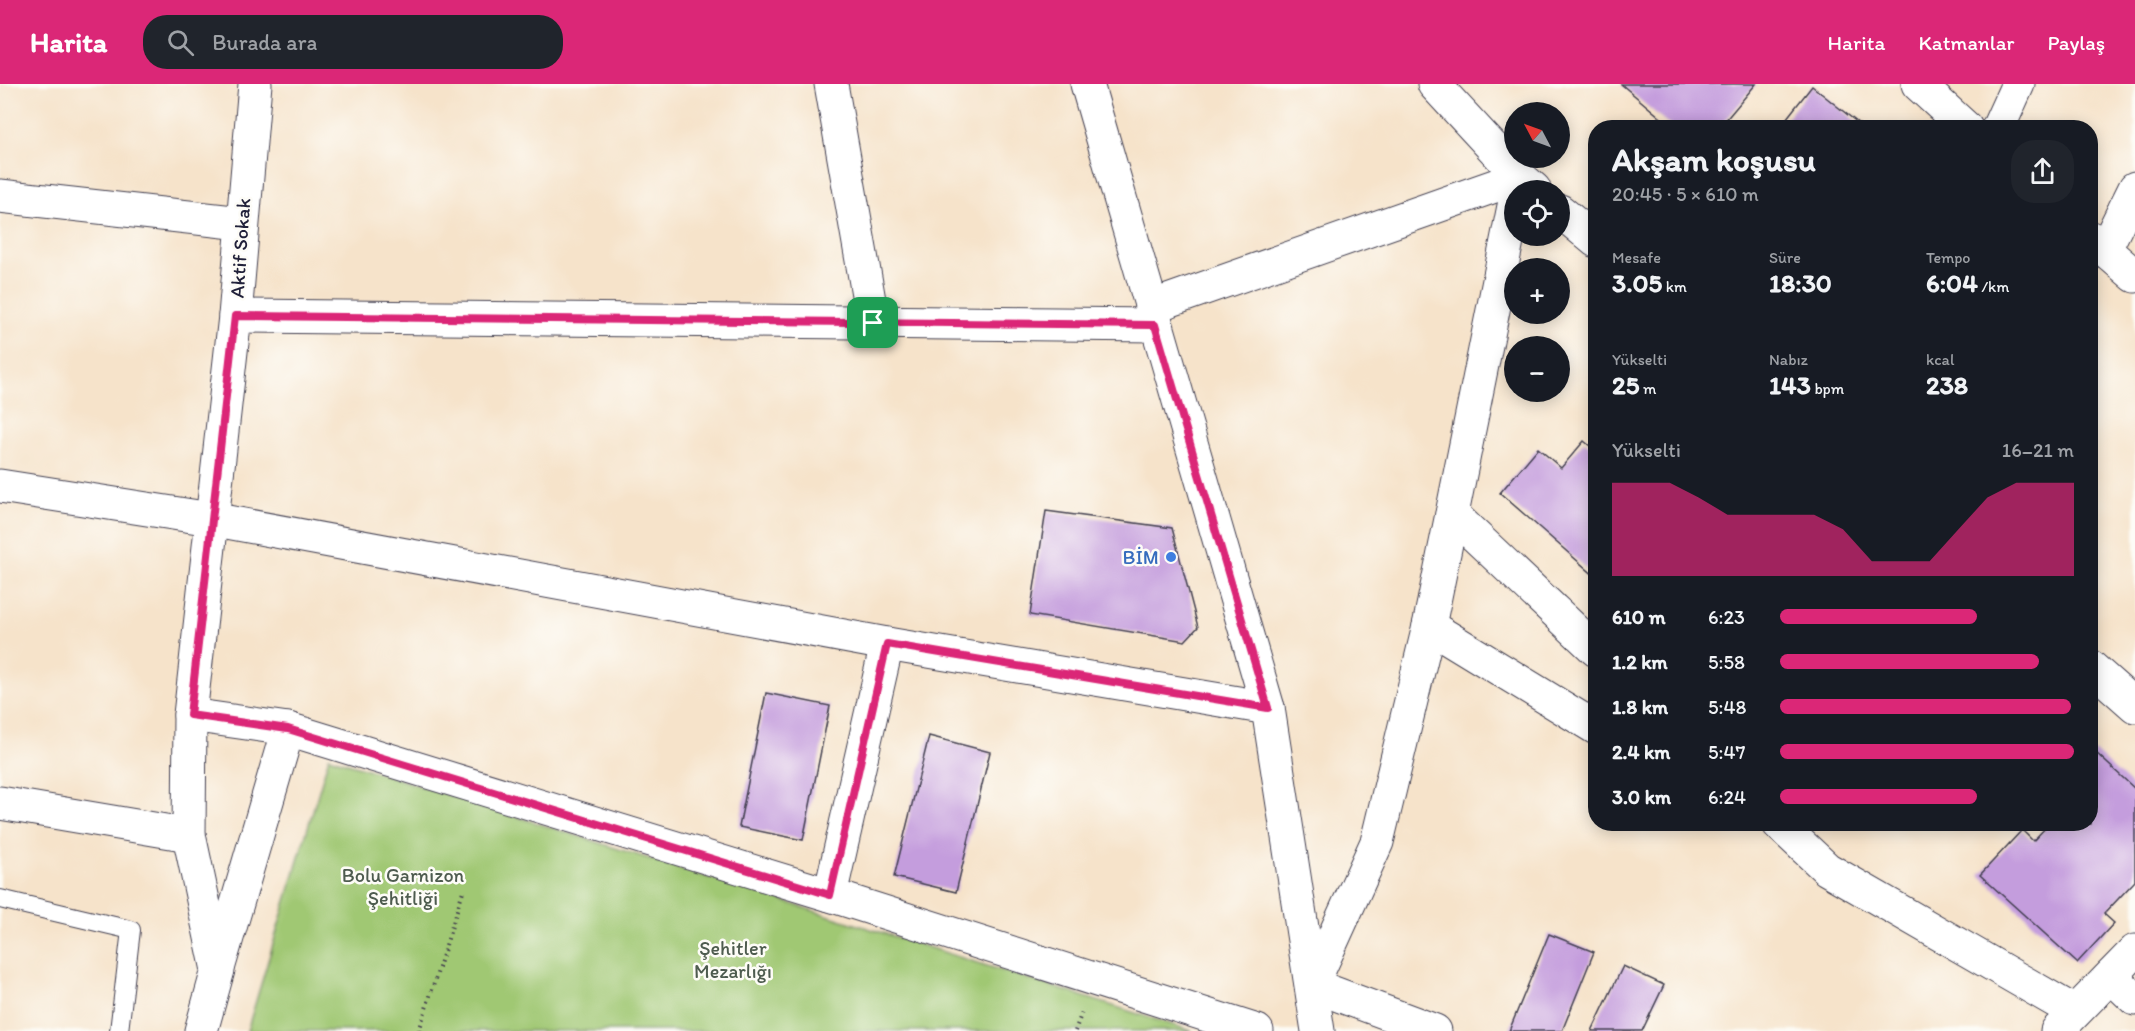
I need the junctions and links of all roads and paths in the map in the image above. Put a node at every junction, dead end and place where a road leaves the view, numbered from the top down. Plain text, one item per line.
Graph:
1 (255, 84) edge
2 (831, 84) edge
3 (1087, 84) edge
4 (1434, 84) edge
5 (1918, 84) edge
6 (2018, 84) edge
7 (1955, 120) edge
8 (2002, 120) edge
9 (1514, 180) edge
10 (2135, 188) edge
11 (0, 196) edge
12 (1504, 196) edge
13 (1570, 219) edge
14 (242, 223) junction
15 (1588, 234) edge
16 (2098, 244) edge
17 (1510, 246) edge
18 (2135, 276) edge
19 (235, 316) junction
20 (1153, 316) junction
21 (873, 323) junction
22 (0, 486) edge
23 (1452, 514) junction
24 (211, 519) junction
25 (1429, 626) junction
26 (1588, 642) edge
27 (887, 644) junction
28 (2098, 673) edge
29 (2135, 706) edge
30 (1268, 708) junction
31 (190, 715) junction
32 (1588, 723) edge
33 (288, 729) junction
34 (0, 803) edge
35 (1764, 831) edge
36 (1786, 831) edge
37 (189, 835) junction
38 (1827, 869) junction
39 (463, 891) dead end
40 (830, 895) junction
41 (0, 899) edge
42 (2135, 951) edge
43 (218, 970) junction
44 (2111, 976) junction
45 (1312, 985) junction
46 (2135, 999) edge
47 (2066, 1021) edge
48 (119, 1031) edge
49 (201, 1031) edge
50 (419, 1031) edge
51 (1257, 1031) edge
52 (1318, 1031) edge
53 (1435, 1031) edge

1 - 14 street, Aktif Sokak
2 - 21 street
3 - 20 street
4 - 9 street
5 - 7 street
6 - 8 street
10 - 16 street
11 - 14 street
12 - 20 street
13 - 15 street
14 - 19 street, Aktif Sokak
16 - 18 street
17 - 23 street
19 - 21 street
19 - 24 street, Aktif Sokak
20 - 21 street
20 - 30 street
22 - 24 street
23 - 25 street
23 - 26 street
24 - 27 street
24 - 31 street, Aktif Sokak
25 - 32 street
25 - 45 street
27 - 30 street
27 - 40 street
28 - 29 street
30 - 45 street
31 - 33 street
31 - 37 street, Aktif Sokak
33 - 40 street
33 - 43 street
34 - 37 street
35 - 38 street
36 - 38 street
37 - 43 street, Aktif Sokak
38 - 47 street
39 - 50 path
40 - 51 street
41 - 48 lane
42 - 44 street
43 - 49 street
44 - 46 street
44 - 47 street
45 - 52 street
45 - 53 street

